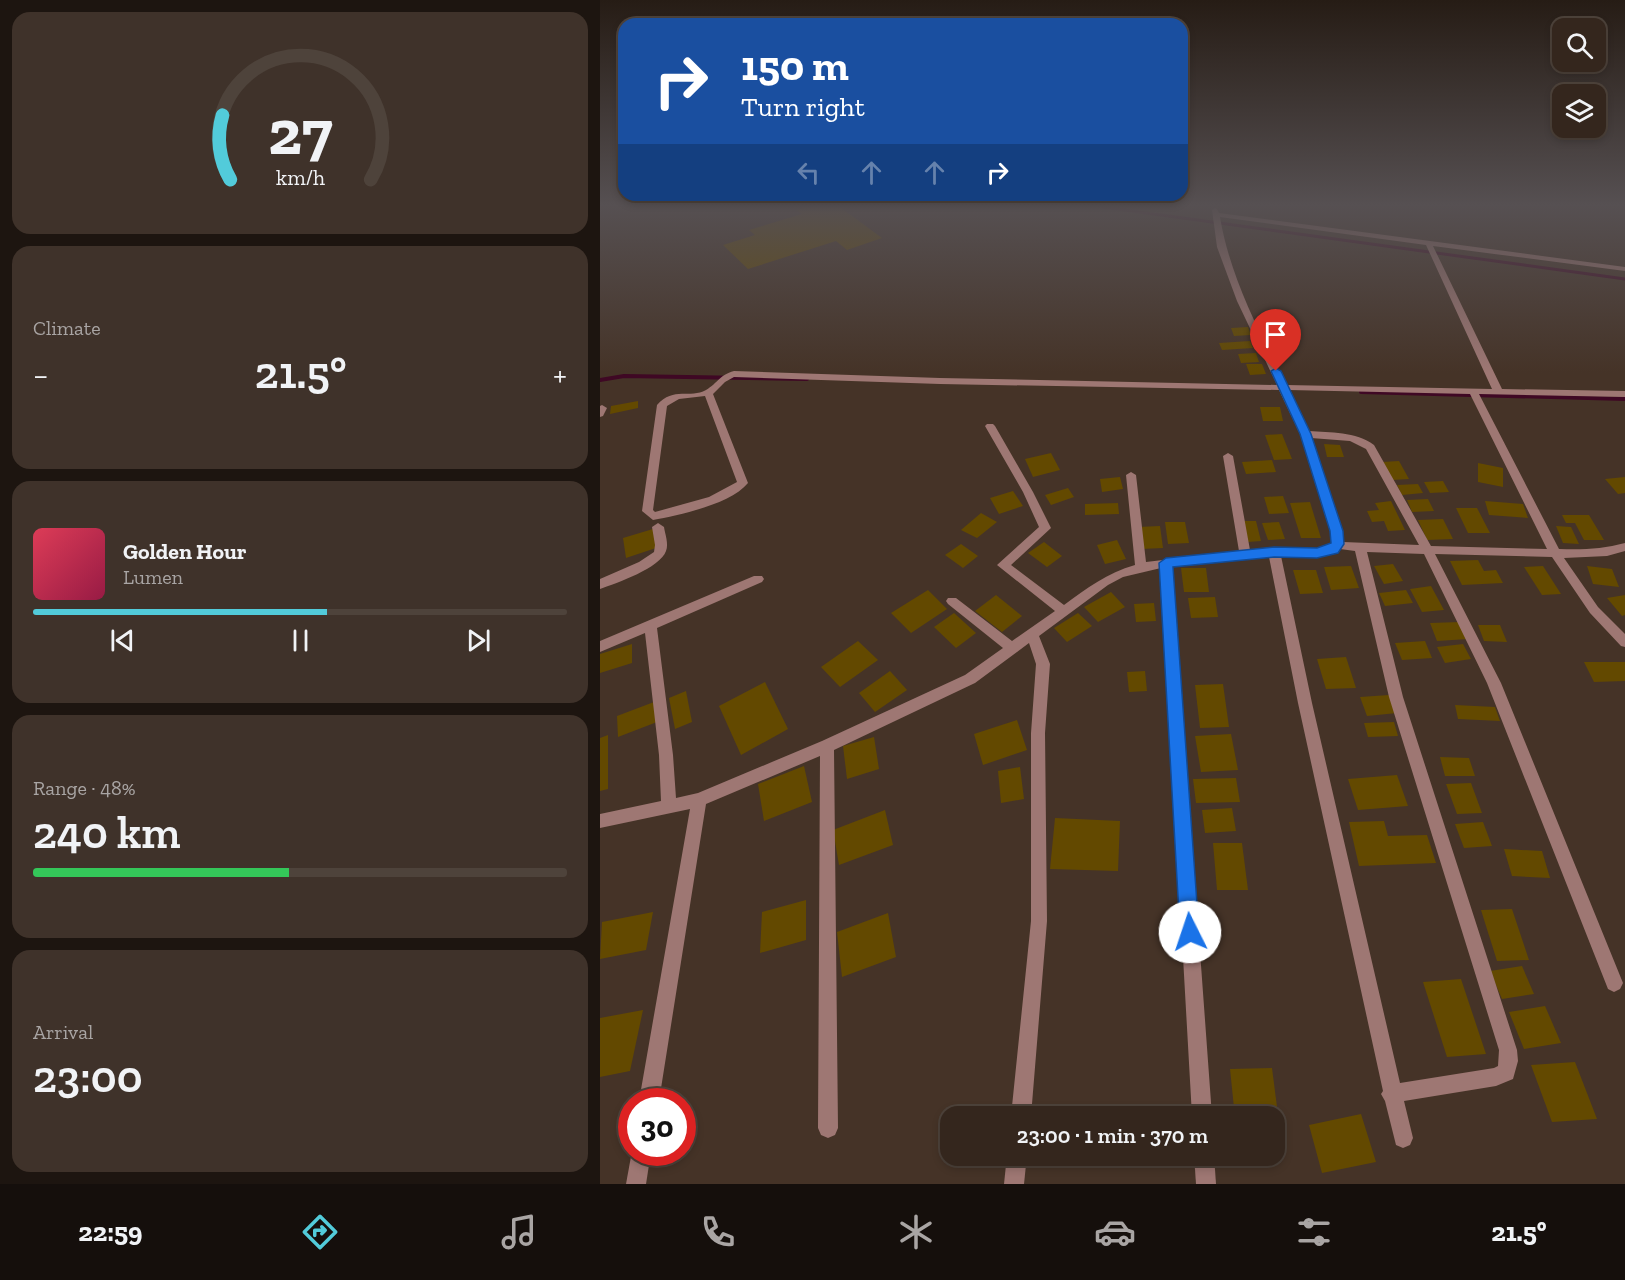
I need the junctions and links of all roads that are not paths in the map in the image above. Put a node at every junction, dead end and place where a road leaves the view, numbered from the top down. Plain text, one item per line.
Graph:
1 (1227, 262) edge
2 (1436, 262) edge
3 (1568, 262) edge
4 (1625, 269) edge
5 (1285, 388) junction
6 (710, 391) junction
7 (1474, 392) junction
8 (1498, 392) junction
9 (1625, 394) edge
10 (990, 426) dead end
11 (1305, 434) junction
12 (1228, 456) dead end
13 (1131, 475) dead end
14 (658, 526) dead end
15 (1338, 544) junction
16 (1625, 547) edge
17 (1360, 548) junction
18 (1427, 549) junction
19 (1274, 552) junction
20 (1555, 553) junction
21 (1245, 555) junction
22 (1166, 563) junction
23 (1141, 567) junction
24 (758, 579) dead end
25 (600, 584) edge
26 (952, 601) dead end
27 (1063, 611) junction
28 (650, 626) junction
29 (1032, 635) junction
30 (1625, 642) edge
31 (600, 647) edge
32 (1013, 649) junction
33 (827, 746) junction
34 (699, 800) junction
35 (669, 806) junction
36 (600, 821) edge
37 (1614, 983) dead end
38 (651, 1088) edge
39 (1391, 1094) junction
40 (1022, 1106) edge
41 (1201, 1106) edge
42 (828, 1128) dead end
43 (1403, 1138) dead end
44 (639, 1166) edge
45 (1016, 1166) edge
46 (1205, 1166) edge
47 (1014, 1183) edge
48 (636, 1184) edge
49 (1206, 1184) edge

1 - 5 street
2 - 8 street
3 - 4 street
5 - 6 street
5 - 7 street
5 - 11 street
6 - 6 street
7 - 8 street
7 - 20 street
8 - 9 street
10 - 27 street
11 - 15 street
11 - 18 street
12 - 21 street
13 - 23 street
14 - 25 street
15 - 17 street
15 - 19 street
16 - 20 street
17 - 18 street
17 - 39 street
18 - 20 street
18 - 37 street
19 - 21 street
19 - 39 street
20 - 30 street
21 - 22 street
22 - 23 street
22 - 41 street
23 - 27 street
24 - 28 street
26 - 32 street
27 - 29 street
28 - 31 street
28 - 35 street
29 - 32 street
29 - 40 street
32 - 33 street
33 - 34 street
33 - 42 street
34 - 35 street
34 - 38 street
35 - 36 street
39 - 43 street
44 - 48 street
45 - 47 street
46 - 49 street

